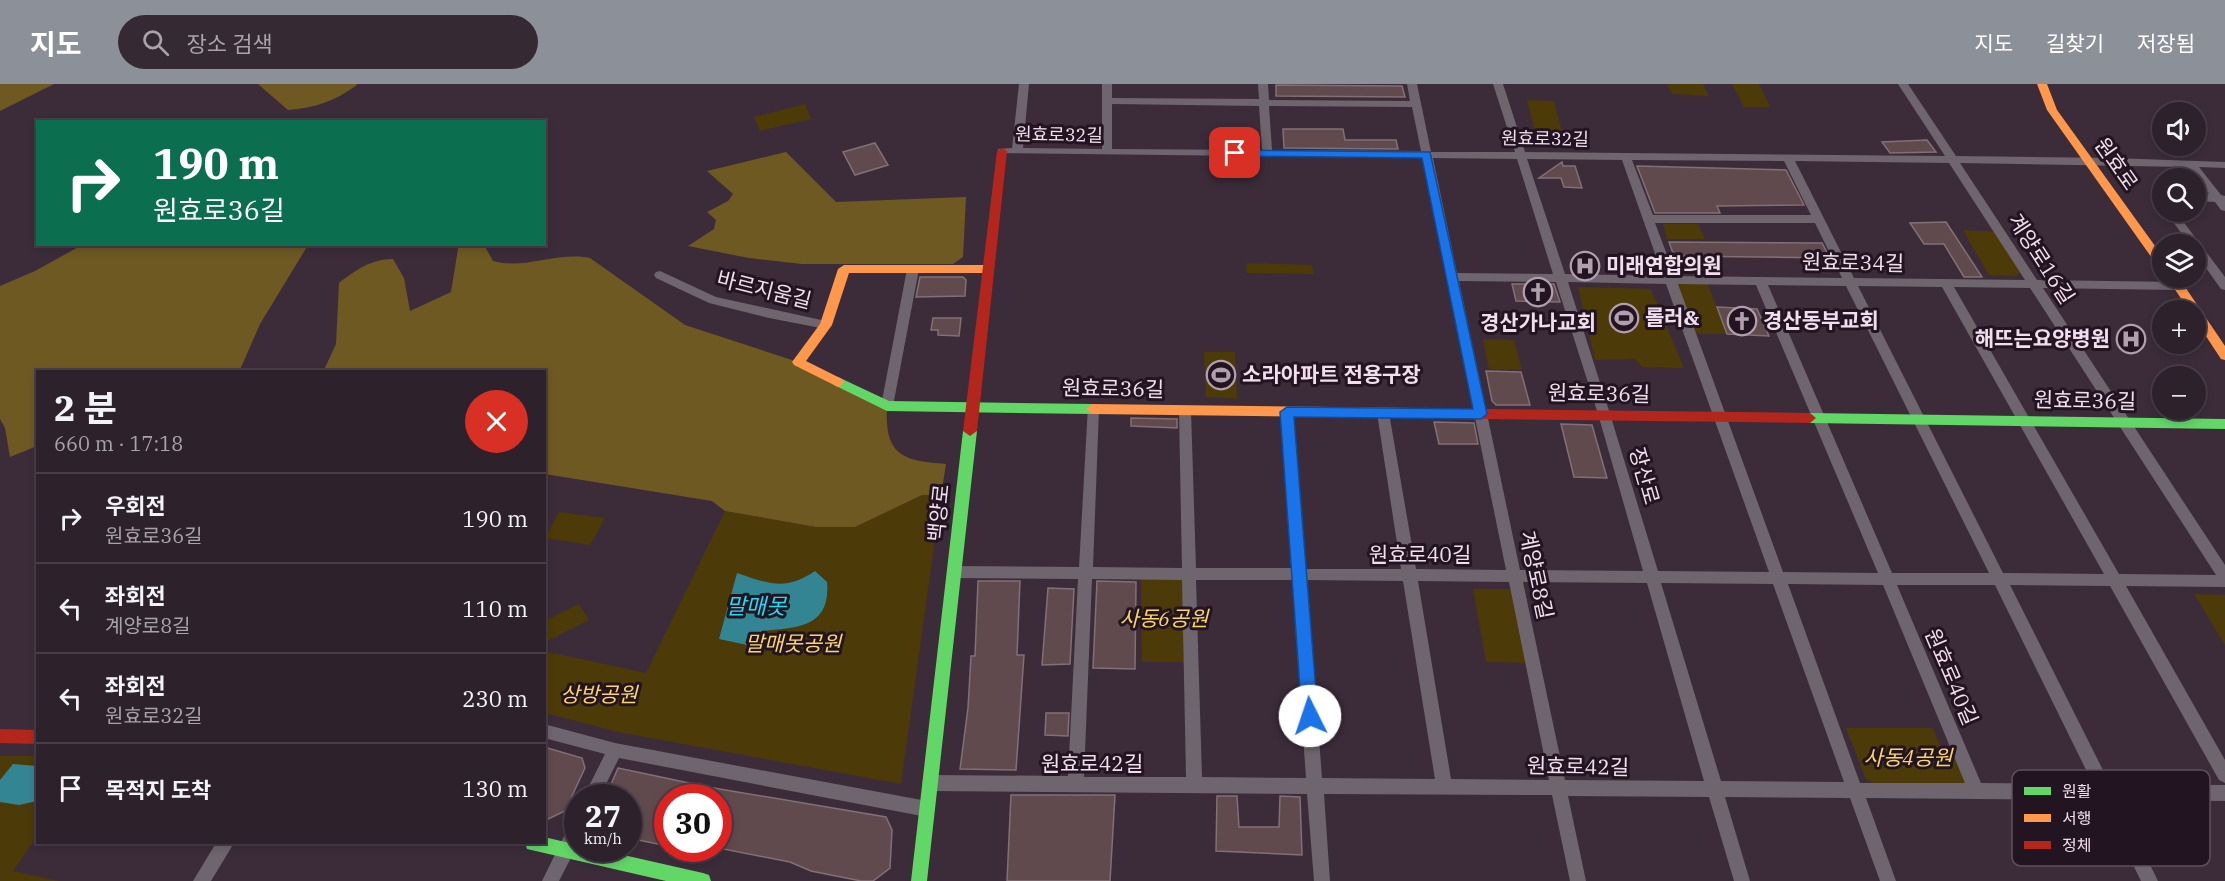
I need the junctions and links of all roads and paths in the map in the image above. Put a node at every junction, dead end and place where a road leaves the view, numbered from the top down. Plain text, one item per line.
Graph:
1 (1024, 84) edge
2 (1107, 84) edge
3 (1263, 84) edge
4 (1412, 84) edge
5 (1498, 84) edge
6 (1902, 84) edge
7 (2042, 84) edge
8 (1107, 101) junction
9 (1264, 102) junction
10 (1416, 104) junction
11 (1002, 151) joint
12 (1017, 151) junction
13 (1107, 152) junction
14 (1267, 153) junction
15 (1427, 155) junction
16 (1520, 156) junction
17 (1626, 157) junction
18 (1788, 158) junction
19 (1952, 160) junction
20 (2088, 161) junction
21 (2190, 164) junction
22 (2225, 165) edge
23 (2206, 198) edge
24 (2223, 201) edge
25 (1649, 219) junction
26 (1818, 219) junction
27 (2152, 249) edge
28 (2206, 260) edge
29 (913, 269) junction
30 (988, 269) junction
31 (660, 275) dead end
32 (1452, 277) junction
33 (1562, 279) junction
34 (1671, 280) junction
35 (1760, 281) junction
36 (1850, 282) junction
37 (2152, 282) edge
38 (1946, 283) junction
39 (2034, 284) junction
40 (2225, 286) edge
41 (826, 325) junction
42 (2206, 328) edge
43 (2225, 356) edge
44 (887, 406) junction
45 (973, 408) junction
46 (1093, 410) junction
47 (1185, 411) junction
48 (1287, 412) junction
49 (1383, 413) junction
50 (1481, 414) junction
51 (1604, 414) junction
52 (1720, 417) junction
53 (1822, 418) junction
54 (1919, 420) junction
55 (2024, 421) junction
56 (2124, 422) junction
57 (2225, 424) edge
58 (954, 572) junction
59 (1086, 573) junction
60 (1189, 574) junction
61 (1299, 575) junction
62 (1408, 576) junction
63 (1515, 576) junction
64 (1651, 577) junction
65 (2225, 577) edge
66 (1779, 578) junction
67 (1886, 579) junction
68 (1999, 580) junction
69 (2115, 581) junction
70 (2225, 581) edge
71 (546, 731) edge
72 (0, 736) edge
73 (36, 737) edge
74 (615, 750) junction
75 (2094, 770) edge
76 (2225, 775) edge
77 (930, 783) junction
78 (598, 784) edge
79 (1076, 785) junction
80 (1194, 786) junction
81 (1315, 786) junction
82 (1444, 788) junction
83 (1559, 788) junction
84 (1715, 790) junction
85 (1856, 791) junction
86 (1976, 791) junction
87 (2012, 791) edge
88 (2210, 793) edge
89 (2225, 793) edge
90 (927, 808) junction
91 (225, 844) edge
92 (537, 844) edge
93 (564, 851) edge
94 (564, 853) edge
95 (616, 862) edge
96 (2142, 866) edge
97 (201, 881) edge
98 (550, 881) edge
99 (704, 881) edge
100 (919, 881) edge
101 (1322, 881) edge
102 (1578, 881) edge
103 (1742, 881) edge
104 (1888, 881) edge
105 (2150, 881) edge

1 - 12 street
2 - 8 street
3 - 9 street
4 - 10 street, 계양로8길
5 - 16 street, 장산로
6 - 19 street, 계양로16길
7 - 20 street, 원효로
8 - 9 street
8 - 13 street
9 - 10 street
9 - 14 street
10 - 15 street, 계양로8길
11 - 12 street, 원효로32길
11 - 30 street, 백양로
12 - 13 street, 원효로32길
13 - 14 street, 원효로32길
14 - 15 street, 원효로32길
15 - 16 street, 원효로32길
15 - 32 street, 계양로8길
16 - 17 street, 원효로32길
16 - 33 street, 장산로
17 - 18 street, 원효로32길
17 - 25 street
18 - 19 street, 원효로32길
18 - 26 street
19 - 20 street, 원효로32길
19 - 39 street, 계양로16길
20 - 21 street, 원효로32길
20 - 27 street, 원효로
21 - 22 street, 원효로32길
21 - 24 street
23 - 24 street
25 - 26 street
25 - 34 street
26 - 36 street
28 - 40 street
29 - 30 street
29 - 41 street
29 - 44 street
30 - 45 street, 백양로
31 - 41 street, 바르지움길
32 - 33 street
32 - 50 street, 계양로8길
33 - 34 street, 원효로34길
33 - 51 street, 장산로
34 - 35 street, 원효로34길
34 - 52 street
35 - 36 street, 원효로34길
35 - 53 street
36 - 38 street, 원효로34길
36 - 54 street
37 - 39 street, 원효로34길
38 - 39 street, 원효로34길
38 - 55 street
39 - 56 street, 계양로16길
41 - 44 street
42 - 43 street
44 - 45 street, 원효로36길
45 - 46 street, 원효로36길
45 - 58 street, 백양로
46 - 47 street, 원효로36길
46 - 59 street
47 - 48 street, 원효로36길
47 - 60 street
48 - 49 street, 원효로36길
48 - 61 street
49 - 50 street, 원효로36길
49 - 62 street
50 - 51 street, 원효로36길
50 - 63 street, 계양로8길
51 - 52 street, 원효로36길
51 - 64 street, 장산로
52 - 53 street, 원효로36길
52 - 66 street
53 - 54 street, 원효로36길
53 - 67 street, 원효로40길
54 - 55 street, 원효로36길
54 - 68 street
55 - 56 street, 원효로36길
55 - 69 street
56 - 57 street, 원효로36길
56 - 65 street, 계양로16길
58 - 59 street, 원효로40길
58 - 77 street, 백양로
59 - 60 street, 원효로40길
59 - 79 street
60 - 61 street, 원효로40길
60 - 80 street
61 - 62 street, 원효로40길
61 - 81 street
62 - 63 street, 원효로40길
62 - 82 street
63 - 64 street, 원효로40길
63 - 83 street, 계양로8길
64 - 66 street, 원효로40길
64 - 84 street, 장산로
66 - 67 street, 원효로40길
66 - 85 street
67 - 68 street, 원효로40길
67 - 86 street, 원효로40길
68 - 69 street, 원효로40길
68 - 75 street
69 - 70 street, 원효로40길
69 - 76 street
71 - 74 street
72 - 73 street
74 - 78 street
74 - 90 street
77 - 79 street, 원효로42길
77 - 90 street, 백양로
79 - 80 street, 원효로42길
80 - 81 street, 원효로42길
81 - 82 street, 원효로42길
81 - 101 street
82 - 83 street, 원효로42길
83 - 84 street, 원효로42길
83 - 102 street, 계양로8길
84 - 85 street, 원효로42길
84 - 103 street, 장산로
85 - 86 street, 원효로42길
85 - 104 street
86 - 87 street, 원효로42길
88 - 89 street, 원효로42길
90 - 100 street, 백양로
91 - 97 street
92 - 93 street
94 - 98 street
95 - 99 street
96 - 105 street

